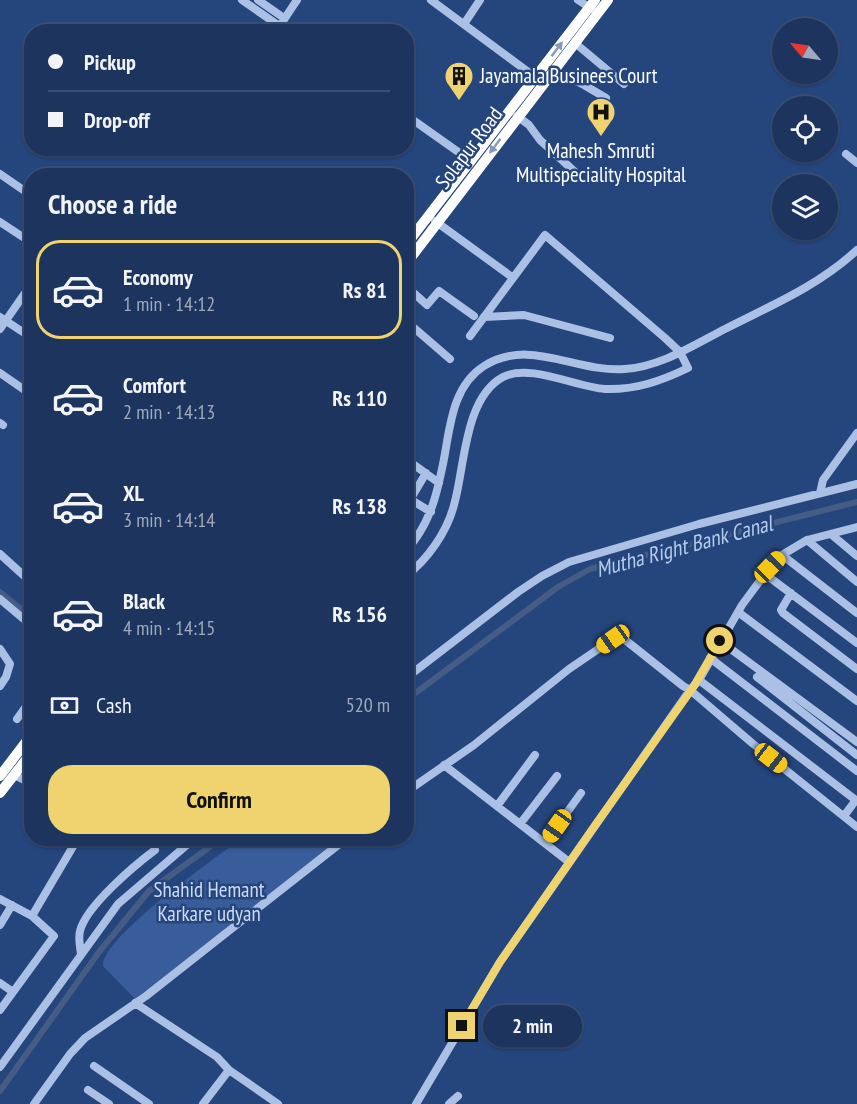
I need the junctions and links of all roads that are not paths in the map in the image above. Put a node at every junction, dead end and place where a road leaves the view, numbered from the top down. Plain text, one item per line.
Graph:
1 (242, 0) edge
2 (258, 0) edge
3 (297, 0) edge
4 (431, 0) edge
5 (480, 0) edge
6 (578, 0) edge
7 (608, 0) edge
8 (594, 7) edge
9 (284, 18) junction
10 (276, 24) edge
11 (280, 24) edge
12 (464, 24) junction
13 (575, 43) junction
14 (554, 70) junction
15 (535, 77) junction
16 (624, 84) dead end
17 (606, 98) dead end
18 (517, 116) junction
19 (414, 121) edge
20 (846, 154) dead end
21 (471, 161) junction
22 (857, 163) edge
23 (575, 172) dead end
24 (0, 174) edge
25 (24, 190) edge
26 (433, 219) junction
27 (0, 222) edge
28 (414, 237) edge
29 (24, 238) edge
30 (857, 250) edge
31 (414, 251) edge
32 (512, 277) junction
33 (24, 293) edge
34 (414, 293) edge
35 (474, 316) dead end
36 (484, 317) junction
37 (3, 319) edge
38 (414, 328) edge
39 (0, 329) edge
40 (24, 333) edge
41 (470, 336) dead end
42 (610, 338) dead end
43 (680, 352) junction
44 (450, 358) dead end
45 (0, 373) edge
46 (24, 389) edge
47 (857, 433) edge
48 (414, 465) edge
49 (426, 473) junction
50 (439, 483) junction
51 (857, 484) edge
52 (414, 493) edge
53 (820, 493) junction
54 (414, 502) edge
55 (431, 512) junction
56 (857, 527) edge
57 (414, 534) edge
58 (832, 535) junction
59 (807, 540) junction
60 (0, 554) edge
61 (782, 555) junction
62 (857, 556) edge
63 (414, 569) edge
64 (765, 574) junction
65 (24, 576) edge
66 (857, 582) edge
67 (791, 593) junction
68 (0, 599) edge
69 (738, 612) junction
70 (857, 613) edge
71 (24, 619) edge
72 (720, 641) junction
73 (857, 643) edge
74 (0, 649) edge
75 (710, 658) junction
76 (857, 669) edge
77 (414, 672) edge
78 (757, 677) dead end
79 (699, 680) junction
80 (0, 686) edge
81 (690, 690) junction
82 (857, 701) edge
83 (24, 709) edge
84 (17, 719) dead end
85 (857, 742) edge
86 (24, 744) edge
87 (535, 755) dead end
88 (857, 755) edge
89 (24, 762) edge
90 (444, 765) junction
91 (857, 771) edge
92 (14, 774) junction
93 (0, 776) edge
94 (557, 776) dead end
95 (24, 780) edge
96 (414, 786) edge
97 (0, 793) edge
98 (581, 793) dead end
99 (856, 801) edge
100 (498, 806) junction
101 (844, 816) junction
102 (520, 824) junction
103 (857, 827) edge
104 (545, 843) junction
105 (74, 846) edge
106 (186, 846) edge
107 (337, 846) edge
108 (155, 850) dead end
109 (569, 862) junction
110 (0, 899) edge
111 (12, 905) junction
112 (32, 916) junction
113 (0, 925) edge
114 (81, 954) junction
115 (0, 983) edge
116 (13, 992) junction
117 (135, 1003) junction
118 (0, 1010) edge
119 (94, 1066) dead end
120 (0, 1067) edge
121 (230, 1070) junction
122 (88, 1089) dead end
123 (458, 1096) dead end
124 (34, 1104) edge
125 (109, 1104) edge
126 (149, 1104) edge
127 (203, 1104) edge
128 (278, 1104) edge
129 (416, 1104) edge
130 (449, 1104) edge

1 - 10 street
2 - 9 street
3 - 9 street
4 - 12 street
5 - 12 street
6 - 8 street
7 - 8 highway, Solapur Road
8 - 13 highway, Solapur Road
15 -> 8 highway, Solapur Road
9 - 11 street
12 - 15 street
13 - 14 highway, Solapur Road
13 - 16 street
14 - 17 street
14 - 18 highway, Solapur Road
15 - 21 highway, Solapur Road
18 - 23 street
18 -> 26 highway, Solapur Road
19 - 21 street
20 - 22 street
21 - 26 highway, Solapur Road
24 - 25 street
26 - 28 highway, Solapur Road
26 - 31 highway, Solapur Road
26 - 32 street
27 - 29 street
30 - 43 street
32 - 36 street
32 - 43 street
33 - 37 street
34 - 35 street
36 - 41 street
36 - 42 street
37 - 39 street
37 - 40 street
38 - 44 street
43 - 50 street
43 - 63 street
45 - 46 street
47 - 53 street
48 - 49 street
49 - 50 street
49 - 52 street
50 - 55 street
51 - 53 street
53 - 77 street
54 - 55 street
55 - 57 street
56 - 58 street
58 - 59 street
58 - 62 street
59 - 61 street
59 - 66 street
60 - 65 street
61 - 64 street
61 - 70 street
64 - 67 street
64 - 69 street
67 - 73 street
67 - 76 street
68 - 71 street
69 - 72 street
69 - 82 street
72 - 75 street
72 - 85 street
74 - 80 street
75 - 79 street
75 - 91 street
78 - 88 street
79 - 81 street
79 - 99 street
81 - 90 street
81 - 101 street
81 - 109 street
83 - 84 street
86 - 93 highway
87 - 100 street
89 - 92 highway
90 - 96 street
90 - 100 street
92 - 95 street
92 - 97 highway
94 - 102 street
98 - 104 street
99 - 101 street
100 - 102 street
101 - 103 street
102 - 104 street
104 - 109 street
105 - 112 street
106 - 114 street
107 - 117 street
108 - 114 street
109 - 129 street
110 - 111 street
111 - 112 street
111 - 113 street
112 - 116 street
114 - 120 street
115 - 116 street
116 - 118 street
117 - 121 street
117 - 124 street
119 - 126 street
121 - 127 street
121 - 128 street
122 - 125 street
123 - 130 street

